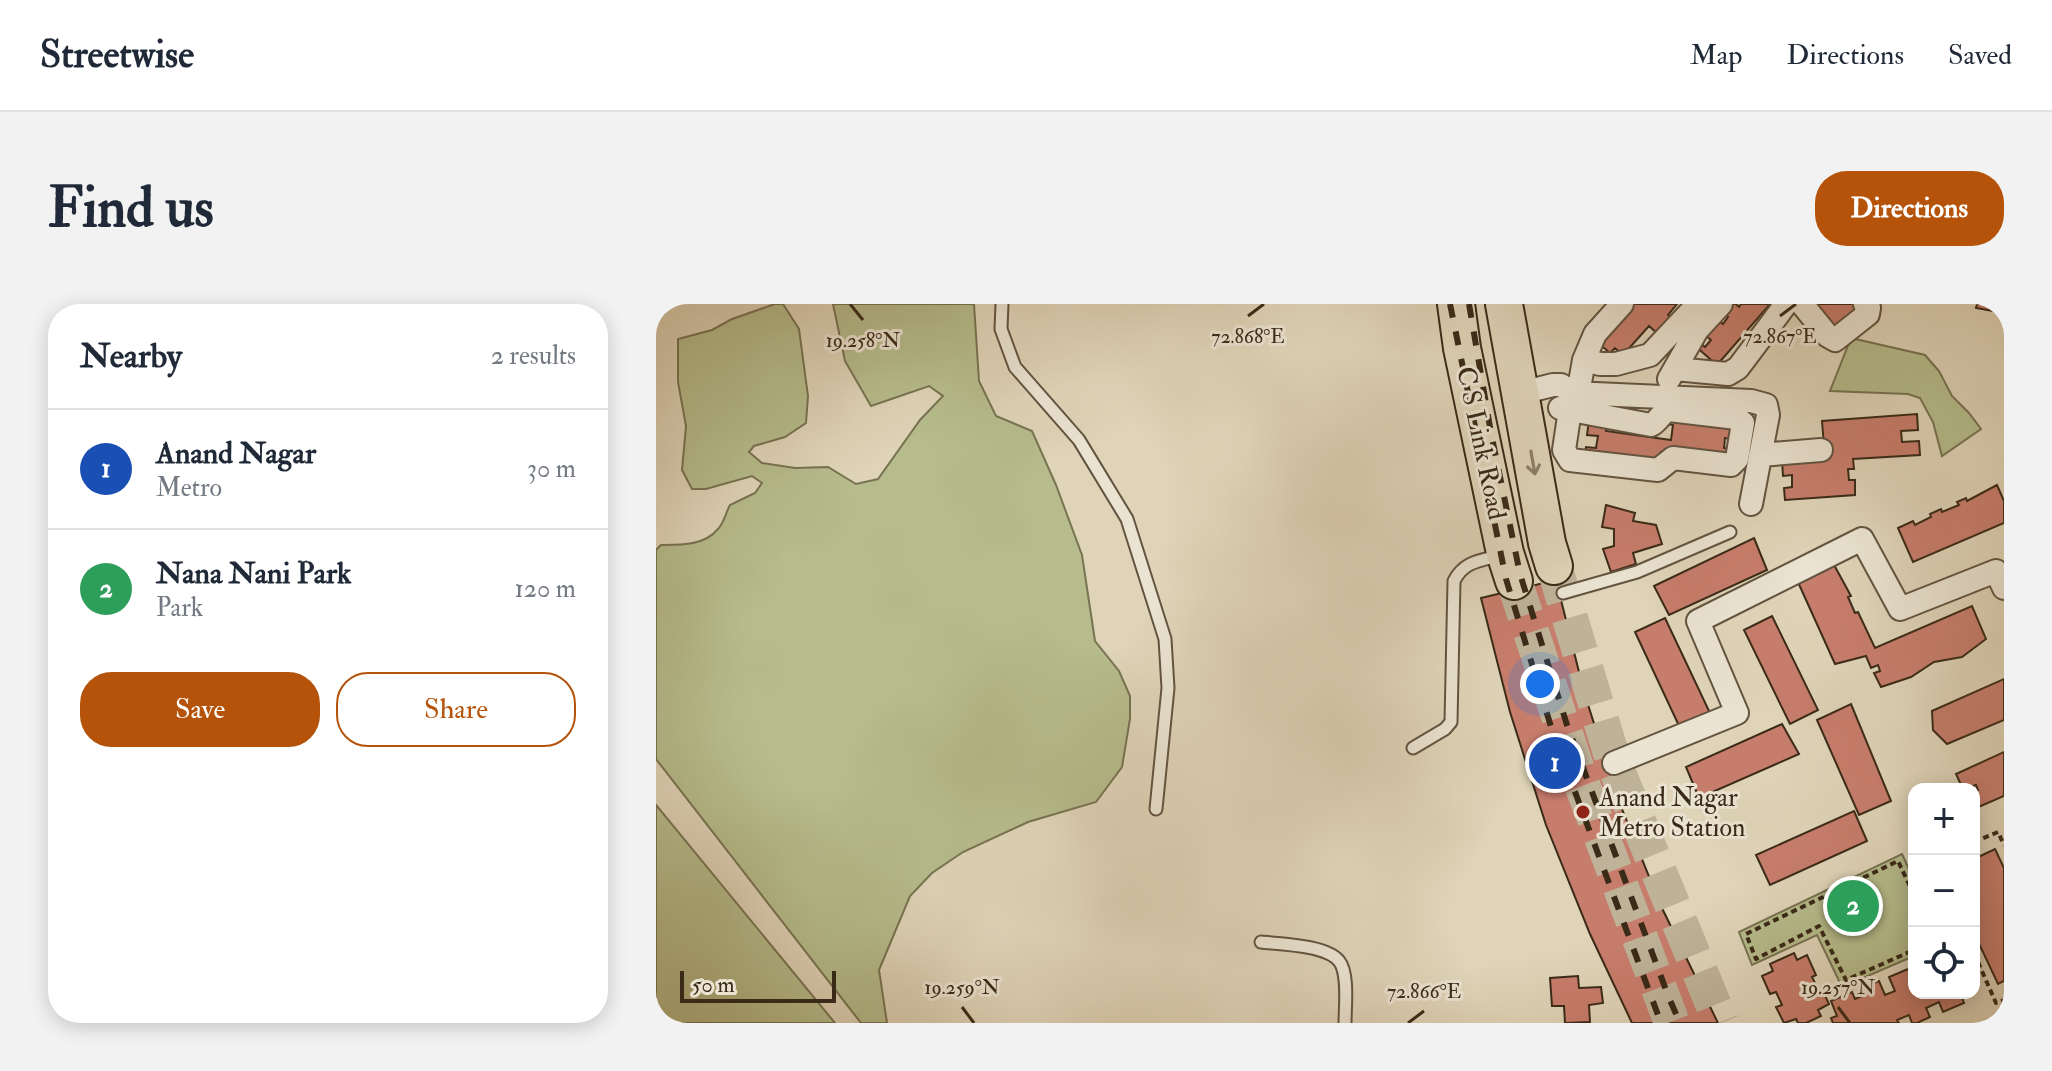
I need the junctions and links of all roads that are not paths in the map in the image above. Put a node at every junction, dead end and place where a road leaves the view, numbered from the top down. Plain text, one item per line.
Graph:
1 (1002, 304) edge
2 (1456, 304) edge
3 (1504, 304) edge
4 (1622, 304) edge
5 (1698, 304) edge
6 (1721, 304) edge
7 (1786, 304) edge
8 (1802, 304) edge
9 (1865, 304) edge
10 (1584, 360) junction
11 (1675, 369) junction
12 (1658, 397) junction
13 (1570, 401) junction
14 (1524, 408) junction
15 (1821, 450) dead end
16 (1760, 455) junction
17 (1751, 504) dead end
18 (1730, 532) dead end
19 (1510, 567) joint
20 (1559, 580) joint
21 (2004, 588) edge
22 (1413, 748) dead end
23 (1614, 763) dead end
24 (1156, 809) dead end
25 (1261, 942) dead end
26 (1345, 1023) edge

1 - 24 lane
2 - 19 main road, C S Link Road
3 - 14 main road, C S Link Road
4 - 10 street
5 - 10 street
6 - 11 street
7 - 11 street
8 - 9 street
10 - 13 street
11 - 12 street
12 - 13 street
12 - 16 street
13 - 13 street
13 - 14 street
14 -> 20 main road, C S Link Road
15 - 16 street
16 - 17 street
18 - 20 lane
19 - 22 lane
21 - 23 street
25 - 26 lane

